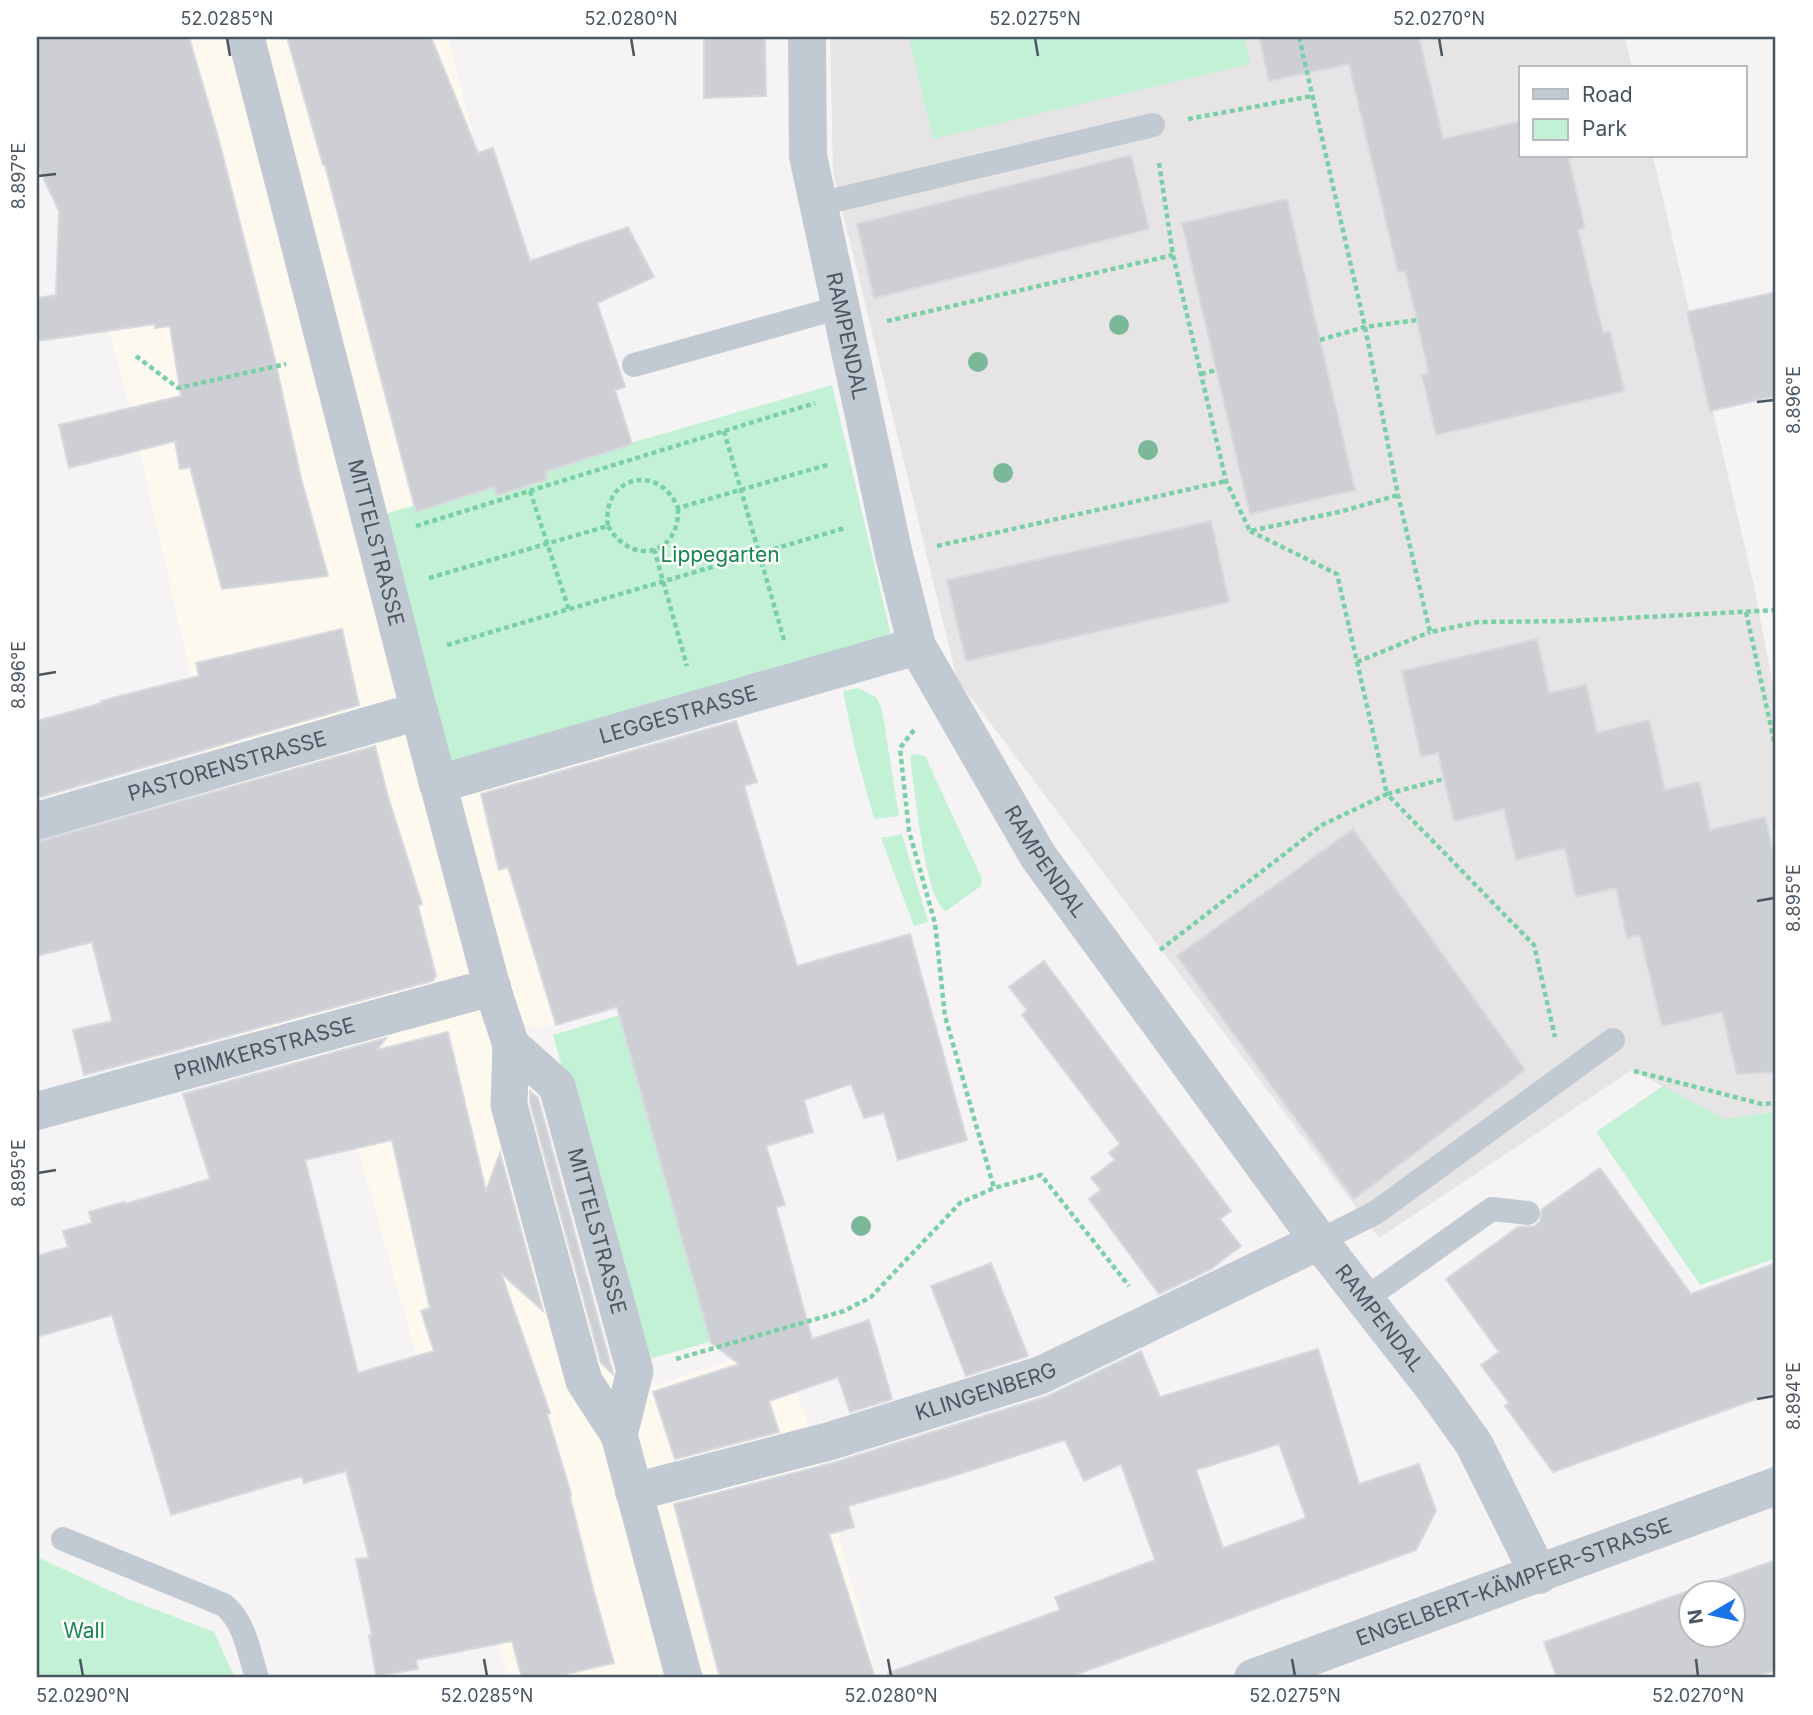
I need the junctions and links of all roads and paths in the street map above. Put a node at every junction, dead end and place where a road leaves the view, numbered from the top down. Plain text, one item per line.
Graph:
1 (246, 37) edge
2 (807, 37) edge
3 (1299, 37) edge
4 (1312, 96) junction
5 (1153, 125) junction
6 (819, 204) junction
7 (1173, 255) junction
8 (843, 319) junction
9 (1417, 320) dead end
10 (1365, 327) junction
11 (1320, 340) dead end
12 (328, 354) junction
13 (136, 356) dead end
14 (634, 365) dead end
15 (1217, 370) dead end
16 (1201, 374) junction
17 (859, 390) junction
18 (724, 431) junction
19 (872, 452) junction
20 (1226, 481) junction
21 (740, 488) junction
22 (530, 491) junction
23 (1398, 495) junction
24 (678, 508) junction
25 (886, 516) junction
26 (608, 526) junction
27 (1250, 531) junction
28 (375, 539) junction
29 (548, 545) junction
30 (654, 549) junction
31 (760, 553) junction
32 (894, 555) junction
33 (663, 580) junction
34 (387, 590) junction
35 (569, 610) junction
36 (1776, 610) edge
37 (1746, 612) junction
38 (1430, 632) junction
39 (917, 646) junction
40 (405, 657) junction
41 (1357, 662) junction
42 (796, 681) junction
43 (943, 692) junction
44 (699, 709) junction
45 (419, 712) junction
46 (1776, 750) edge
47 (1444, 779) dead end
48 (438, 784) junction
49 (1387, 794) junction
50 (37, 821) edge
51 (1126, 977) junction
52 (492, 987) junction
53 (1613, 1041) dead end
54 (510, 1045) junction
55 (1586, 1060) junction
56 (1564, 1076) junction
57 (1776, 1103) edge
58 (37, 1111) edge
59 (993, 1188) junction
60 (1528, 1213) dead end
61 (1319, 1241) junction
62 (1365, 1298) junction
63 (1157, 1321) junction
64 (635, 1371) junction
65 (619, 1435) junction
66 (1776, 1486) edge
67 (634, 1492) junction
68 (63, 1539) dead end
69 (1539, 1575) junction
70 (257, 1678) edge
71 (684, 1678) edge
72 (1253, 1678) edge

1 - 12 street, MITTELSTRASSE
2 - 6 street, RAMPENDAL
3 - 4 path
4 - 5 path
4 - 10 path
5 - 6 lane
5 - 7 path
6 - 8 street, RAMPENDAL
7 - 8 path
7 - 16 path
8 - 14 lane
8 - 17 street, RAMPENDAL
9 - 10 path
10 - 11 path
10 - 23 path
12 - 13 path
12 - 28 street, MITTELSTRASSE
15 - 16 path
16 - 20 path
17 - 18 path
17 - 19 street, RAMPENDAL
18 - 21 path
18 - 22 path
19 - 21 path
19 - 25 street, RAMPENDAL
20 - 27 path
20 - 32 path
21 - 24 path
21 - 31 path
22 - 28 path
22 - 29 path
23 - 27 path
23 - 38 path
24 - 26 path
24 - 30 path
25 - 31 path
25 - 32 street, RAMPENDAL
26 - 29 path
26 - 30 path
27 - 41 path
28 - 34 street, MITTELSTRASSE
29 - 34 path
29 - 35 path
30 - 33 path
31 - 33 path
31 - 42 path
32 - 39 street, RAMPENDAL
33 - 35 path
33 - 44 path
34 - 40 street, MITTELSTRASSE
35 - 40 path
36 - 37 path
37 - 38 path
37 - 46 path
38 - 41 path
39 - 42 street, LEGGESTRASSE
39 - 43 street, RAMPENDAL
40 - 45 street, MITTELSTRASSE
41 - 49 path
42 - 44 street, LEGGESTRASSE
43 - 51 street, RAMPENDAL
43 - 59 path
44 - 48 street, LEGGESTRASSE
45 - 48 street, MITTELSTRASSE
45 - 50 street, PASTORENSTRASSE
47 - 49 path
48 - 52 street, MITTELSTRASSE
49 - 51 path
49 - 56 path
51 - 61 street, RAMPENDAL
52 - 54 street, MITTELSTRASSE
52 - 58 street, PRIMKERSTRASSE
53 - 55 lane
54 - 64 street, MITTELSTRASSE
54 - 65 street, MITTELSTRASSE
55 - 56 lane
55 - 57 path
56 - 61 lane
59 - 63 path
59 - 64 path
60 - 62 lane
61 - 62 street, RAMPENDAL
61 - 63 street, KLINGENBERG
62 - 69 street, RAMPENDAL
63 - 67 street, KLINGENBERG
64 - 65 street, MITTELSTRASSE
65 - 67 street, MITTELSTRASSE
66 - 69 street, ENGELBERT-KÄMPFER-STRASSE
67 - 71 street, MITTELSTRASSE
68 - 70 lane
69 - 72 street, ENGELBERT-KÄMPFER-STRASSE

